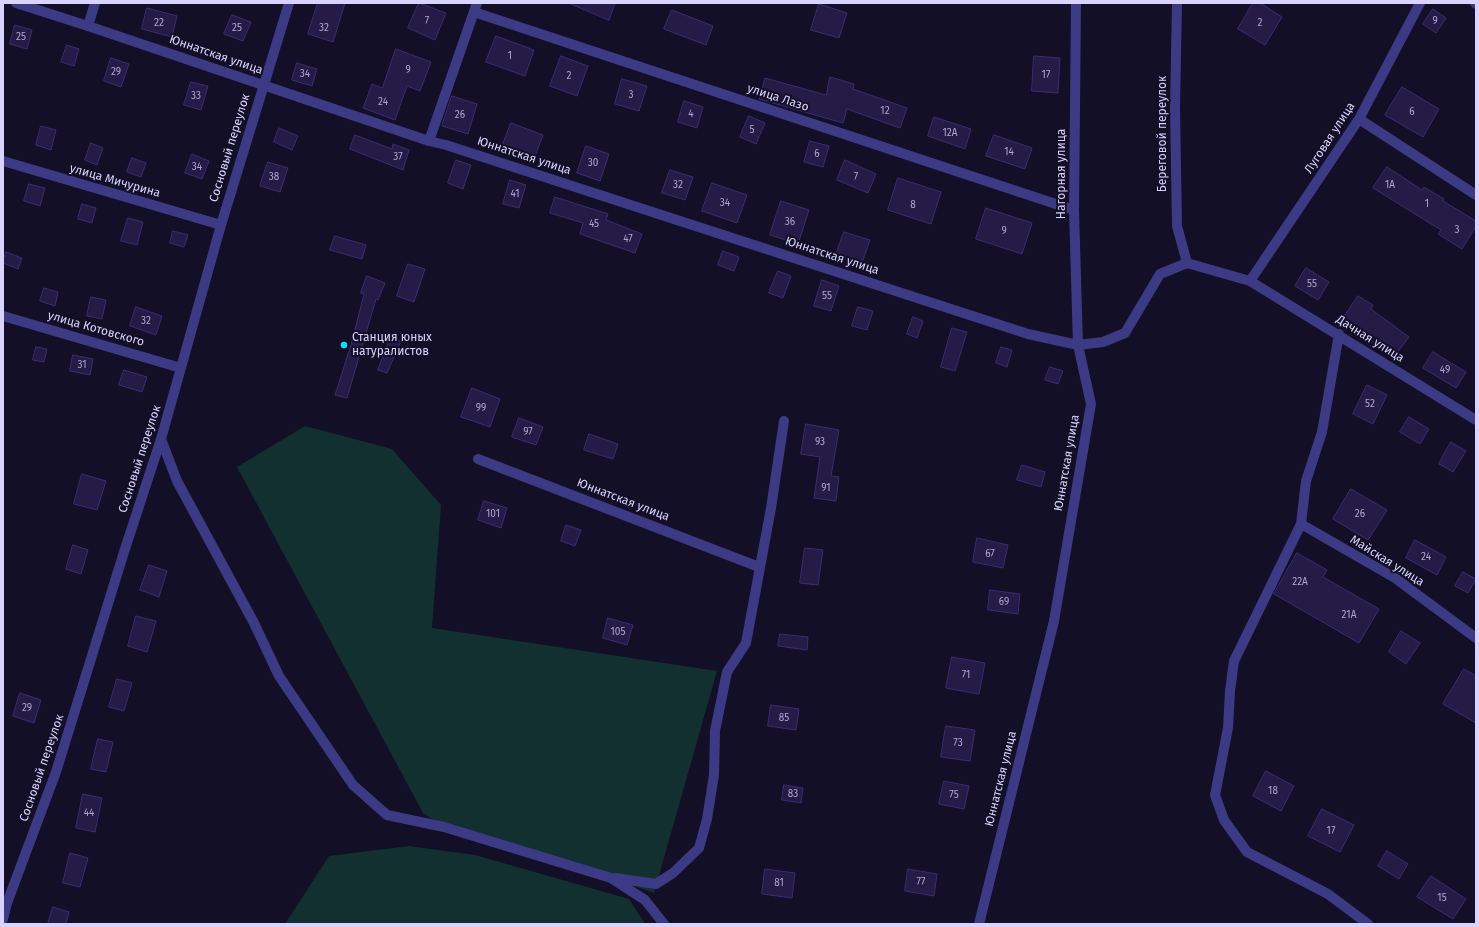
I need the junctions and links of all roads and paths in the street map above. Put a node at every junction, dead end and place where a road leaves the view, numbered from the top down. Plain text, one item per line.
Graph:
1 (16, 3) edge
2 (95, 3) edge
3 (289, 3) edge
4 (1076, 3) edge
5 (1177, 3) edge
6 (1420, 3) edge
7 (476, 7) edge
8 (88, 26) junction
9 (263, 85) junction
10 (1359, 119) junction
11 (429, 141) junction
12 (3, 161) edge
13 (1476, 195) edge
14 (1074, 210) junction
15 (221, 225) junction
16 (1187, 263) junction
17 (1250, 281) junction
18 (3, 316) edge
19 (1339, 334) junction
20 (1078, 345) junction
21 (181, 368) junction
22 (1476, 420) edge
23 (784, 421) dead end
24 (161, 439) junction
25 (478, 459) dead end
26 (1301, 524) junction
27 (759, 567) junction
28 (1476, 638) edge
29 (611, 878) junction
30 (3, 919) edge
31 (664, 924) edge
32 (979, 924) edge
33 (1368, 924) edge

1 - 8 street, Юннатская улица
2 - 8 street
3 - 9 street, Сосновый переулок
4 - 14 street, Нагорная улица
5 - 16 street, Береговой переулок
6 - 10 street, Луговая улица
7 - 11 street
7 - 14 street, улица Лазо
8 - 9 street, Юннатская улица
9 - 11 street, Юннатская улица
9 - 15 street, Сосновый переулок
10 - 13 street
10 - 17 street, Луговая улица
11 - 20 street, Юннатская улица
12 - 15 street, улица Мичурина
14 - 20 street, Нагорная улица
15 - 21 street, Сосновый переулок
16 - 17 street, Дачная улица
16 - 20 street
17 - 19 street, Дачная улица
18 - 21 street, улица Котовского
19 - 22 street, Дачная улица
19 - 26 street
20 - 32 street, Юннатская улица
21 - 24 street, Сосновый переулок
23 - 27 street
24 - 29 street
24 - 30 street, Сосновый переулок
25 - 27 street, Юннатская улица
26 - 28 street, Майская улица
26 - 33 street
27 - 29 street
29 - 31 street

